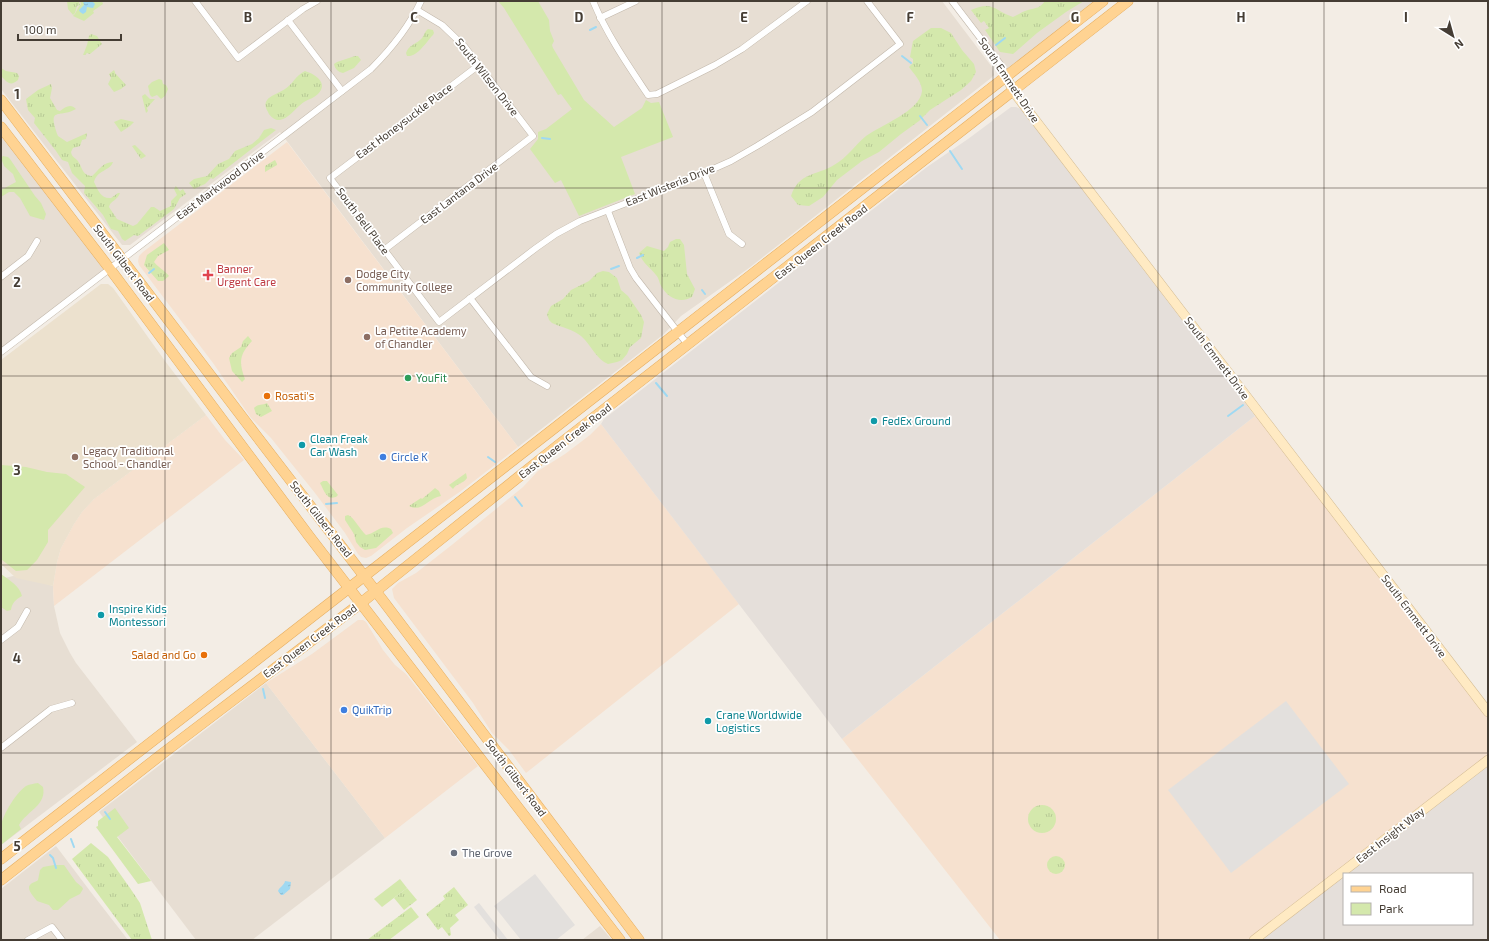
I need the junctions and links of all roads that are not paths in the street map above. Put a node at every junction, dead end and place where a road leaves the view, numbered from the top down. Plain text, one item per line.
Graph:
1 (195, 1) edge
2 (317, 1) edge
3 (421, 1) edge
4 (593, 1) edge
5 (636, 1) edge
6 (807, 1) edge
7 (867, 1) edge
8 (952, 1) edge
9 (1103, 1) edge
10 (1128, 1) edge
11 (417, 10) junction
12 (600, 18) junction
13 (288, 20) junction
14 (479, 65) junction
15 (1010, 83) junction
16 (342, 92) junction
17 (1, 100) edge
18 (1, 127) edge
19 (533, 136) joint
20 (704, 173) junction
21 (330, 178) joint
22 (608, 210) junction
23 (37, 242) dead end
24 (742, 244) dead end
25 (384, 250) junction
26 (121, 260) junction
27 (110, 269) junction
28 (1, 277) edge
29 (470, 298) junction
30 (439, 322) joint
31 (678, 333) junction
32 (688, 345) junction
33 (1, 352) edge
34 (547, 386) dead end
35 (514, 461) junction
36 (524, 473) junction
37 (364, 576) junction
38 (349, 588) junction
39 (376, 591) junction
40 (361, 602) junction
41 (27, 611) dead end
42 (1, 640) edge
43 (72, 703) dead end
44 (1488, 712) edge
45 (493, 747) junction
46 (1, 748) edge
47 (480, 756) junction
48 (1488, 760) edge
49 (1, 859) edge
50 (1, 880) edge
51 (612, 902) junction
52 (598, 912) junction
53 (28, 940) edge
54 (62, 940) edge
55 (620, 940) edge
56 (639, 940) edge
57 (1254, 940) edge

1 - 13 street
2 - 13 street
3 - 11 street, East Markwood Drive
4 - 12 street
5 - 12 street
6 - 12 street
7 - 20 street, East Wisteria Drive
8 - 15 street, South Emmett Drive
9 - 15 main road, East Queen Creek Road
10 - 15 main road, East Queen Creek Road
11 - 14 street, South Wilson Drive
11 - 16 street, East Markwood Drive
13 - 16 street
14 - 19 street, South Wilson Drive
14 - 21 street, East Honeysuckle Place
15 - 31 main road, East Queen Creek Road
15 - 32 main road, East Queen Creek Road
15 - 44 street, South Emmett Drive
16 - 26 street, East Markwood Drive
17 - 26 main road, South Gilbert Road
18 - 27 main road, South Gilbert Road
19 - 25 street, East Lantana Drive
20 - 22 street, East Wisteria Drive
20 - 24 street
21 - 25 street, South Bell Place
22 - 29 street, East Wisteria Drive
22 - 31 street
23 - 28 street
25 - 30 street, South Bell Place
26 - 27 street, East Markwood Drive
26 - 37 main road, South Gilbert Road
27 - 33 street, East Markwood Drive
27 - 38 main road, South Gilbert Road
29 - 30 street, East Wisteria Drive
29 - 34 street
31 - 32 street
31 - 35 main road, East Queen Creek Road
32 - 36 main road, East Queen Creek Road
35 - 36 main road
35 - 37 main road, East Queen Creek Road
36 - 39 main road, East Queen Creek Road
37 - 38 main road, East Queen Creek Road
37 - 39 main road, South Gilbert Road
38 - 40 main road, South Gilbert Road
38 - 49 main road, East Queen Creek Road
39 - 40 main road, East Queen Creek Road
39 - 45 main road, South Gilbert Road
40 - 47 main road, South Gilbert Road
40 - 50 main road, East Queen Creek Road
41 - 42 street
43 - 46 street
45 - 47 main road
45 - 51 main road, South Gilbert Road
47 - 52 main road, South Gilbert Road
48 - 57 street, East Insight Way
51 - 52 main road
51 - 56 main road, South Gilbert Road
52 - 55 main road, South Gilbert Road
53 - 54 street

